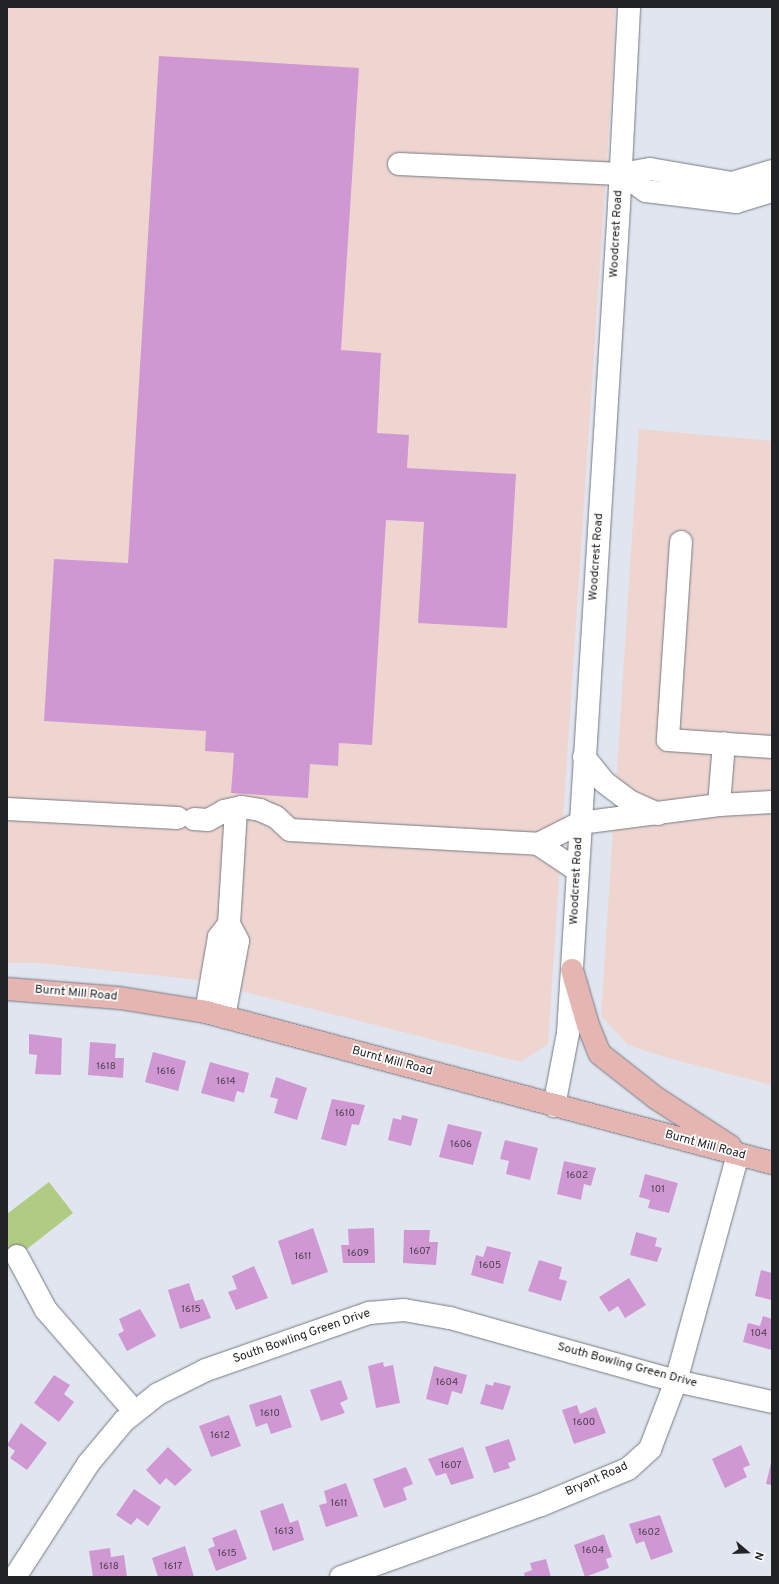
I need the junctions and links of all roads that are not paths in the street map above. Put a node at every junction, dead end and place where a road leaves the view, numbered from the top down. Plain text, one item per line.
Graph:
1 (628, 7) edge
2 (400, 164) dead end
3 (772, 171) edge
4 (621, 174) junction
5 (772, 191) edge
6 (681, 542) dead end
7 (724, 743) junction
8 (772, 747) edge
9 (584, 757) junction
10 (772, 802) edge
11 (719, 805) junction
12 (7, 808) edge
13 (236, 809) junction
14 (658, 814) junction
15 (580, 823) junction
16 (538, 844) junction
17 (577, 870) junction
18 (572, 970) junction
19 (7, 989) edge
20 (215, 1014) junction
21 (554, 1106) junction
22 (738, 1154) junction
23 (772, 1163) edge
24 (17, 1256) dead end
25 (676, 1381) junction
26 (772, 1402) edge
27 (135, 1412) junction
28 (15, 1577) edge
29 (341, 1577) edge

1 - 4 street, Woodcrest Road
2 - 4 street
3 - 4 street
4 - 5 street
4 - 9 street, Woodcrest Road
6 - 7 street
7 - 8 street
7 - 11 street
9 - 14 street
9 - 15 street, Woodcrest Road
10 - 11 street
11 - 14 street
12 - 13 street
13 - 16 street
13 - 20 street
14 - 15 street
15 - 16 street
15 - 17 street, Woodcrest Road
16 - 17 street
17 - 18 street, Woodcrest Road
18 - 21 street, Woodcrest Road
18 - 22 main road
19 - 20 main road, Burnt Mill Road
20 - 21 main road, Burnt Mill Road
21 - 22 main road, Burnt Mill Road
22 - 23 main road, Burnt Mill Road
22 - 25 street, Bryant Road
24 - 27 street
25 - 26 street, South Bowling Green Drive
25 - 27 street, South Bowling Green Drive
25 - 29 street, Bryant Road
27 - 28 street, South Bowling Green Drive

